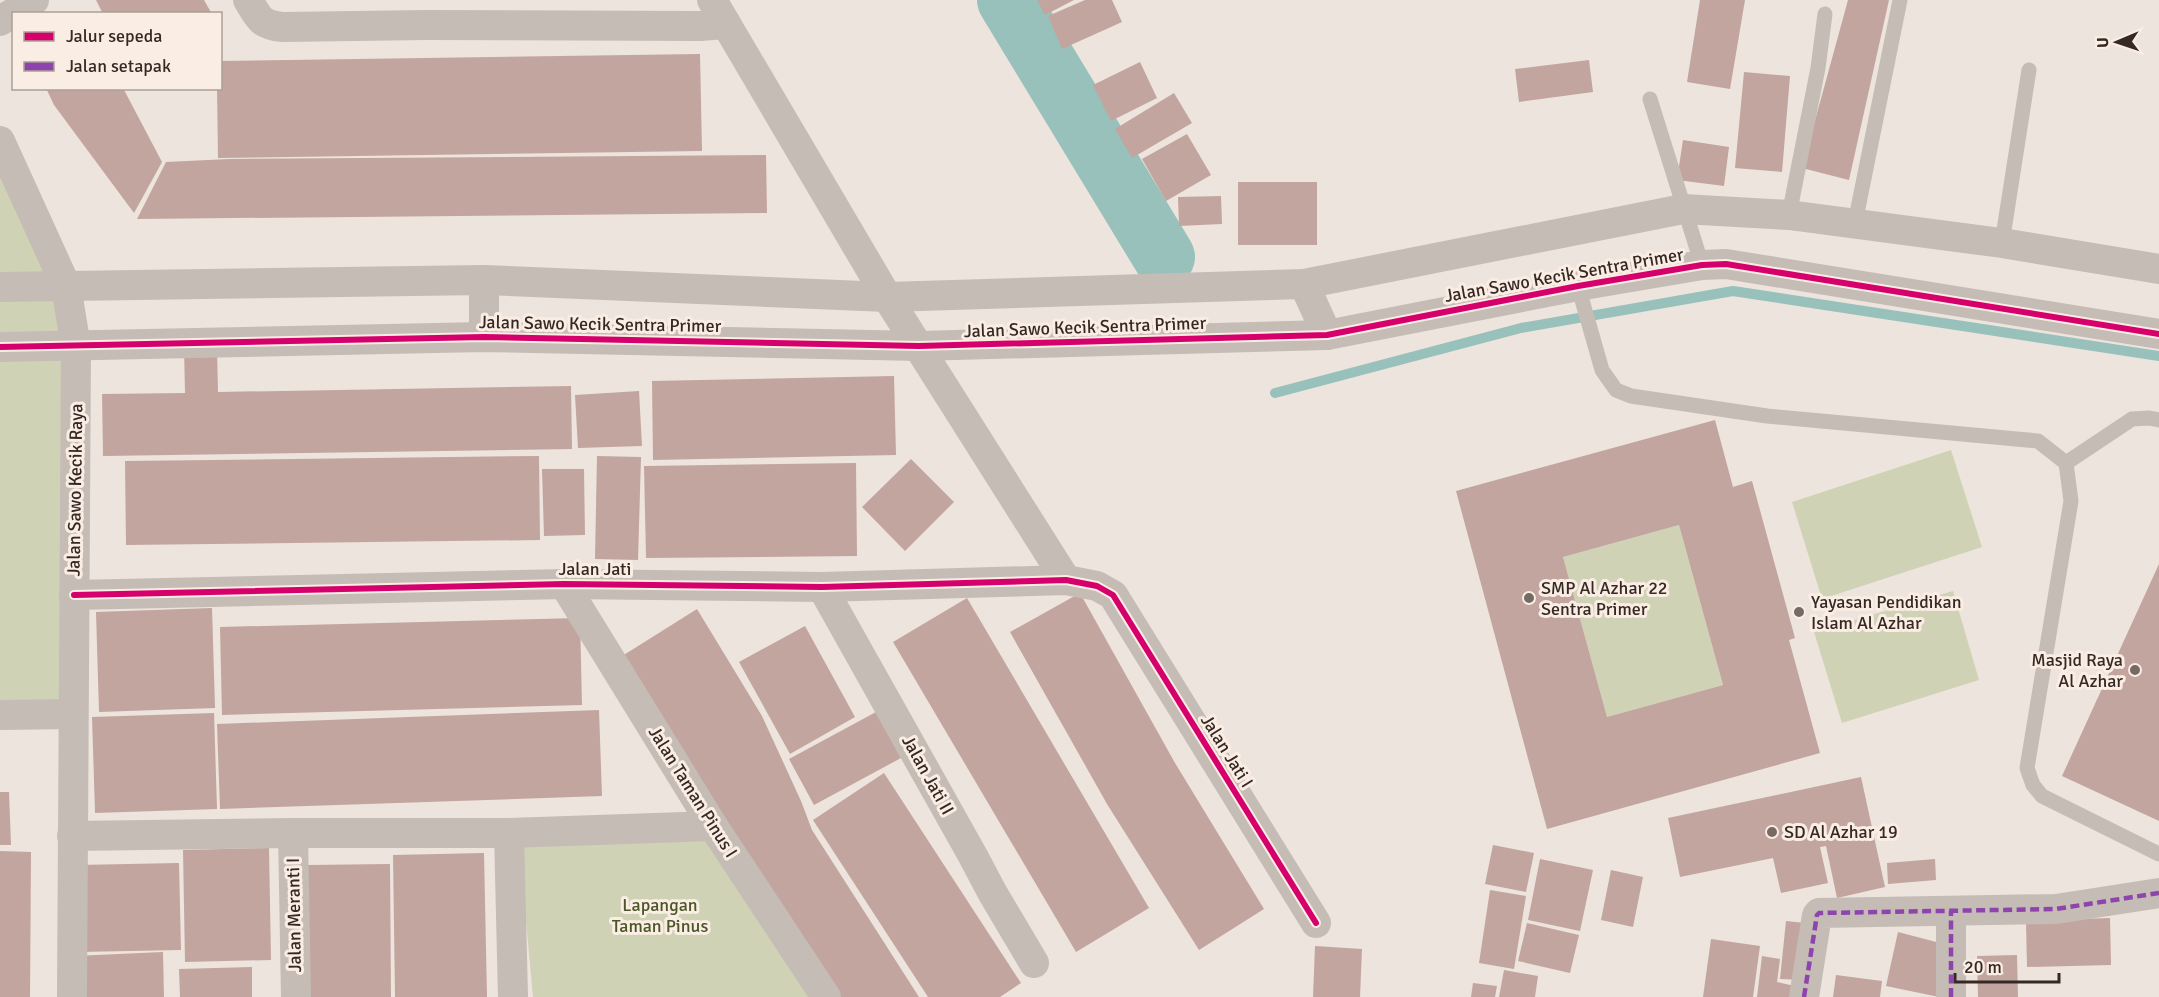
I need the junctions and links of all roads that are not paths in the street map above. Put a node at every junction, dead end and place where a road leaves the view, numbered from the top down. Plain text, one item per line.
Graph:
1 (34, 0) edge
2 (248, 0) edge
3 (1900, 0) edge
4 (15, 12) edge
5 (419, 12) edge
6 (719, 12) edge
7 (1825, 14) dead end
8 (2029, 70) dead end
9 (1650, 99) dead end
10 (0, 141) edge
11 (1683, 209) junction
12 (1789, 215) junction
13 (1855, 223) junction
14 (2002, 243) junction
15 (1702, 265) junction
16 (2159, 268) edge
17 (484, 280) junction
18 (1304, 284) junction
19 (66, 286) junction
20 (0, 287) edge
21 (1579, 289) junction
22 (886, 297) junction
23 (2159, 333) edge
24 (1327, 335) junction
25 (484, 336) junction
26 (919, 346) junction
27 (0, 347) edge
28 (76, 347) junction
29 (2159, 420) edge
30 (2066, 463) junction
31 (1066, 580) junction
32 (564, 584) junction
33 (822, 587) junction
34 (74, 595) junction
35 (1113, 596) joint
36 (73, 714) junction
37 (0, 715) edge
38 (713, 826) junction
39 (293, 833) junction
40 (509, 833) junction
41 (72, 836) junction
42 (2159, 854) edge
43 (2159, 892) edge
44 (1951, 911) junction
45 (1316, 923) dead end
46 (1034, 963) dead end
47 (72, 997) edge
48 (296, 997) edge
49 (513, 997) edge
50 (826, 997) edge
51 (1804, 997) edge
52 (1951, 997) edge

1 - 4 street
2 - 5 street
3 - 13 lane
5 - 6 street
6 - 22 street
7 - 12 lane
8 - 14 lane
9 - 11 lane
10 - 19 street, Jalan Sawo Kecik Raya
11 - 12 street, Jalan Sawo Kecik Sentra Primer
11 - 15 lane
11 - 18 street, Jalan Sawo Kecik Sentra Primer
12 - 13 street, Jalan Sawo Kecik Sentra Primer
13 - 14 street, Jalan Sawo Kecik Sentra Primer
14 - 16 street, Jalan Sawo Kecik Sentra Primer
15 - 21 street, Jalan Sawo Kecik Sentra Primer
15 - 23 street, Jalan Sawo Kecik Sentra Primer
17 - 19 street, Jalan Sawo Kecik Sentra Primer
17 - 22 street, Jalan Sawo Kecik Sentra Primer
17 - 25 street
18 - 22 street, Jalan Sawo Kecik Sentra Primer
18 - 24 street
19 - 20 street, Jalan Sawo Kecik Sentra Primer
19 - 28 street, Jalan Sawo Kecik Raya
21 - 24 street, Jalan Sawo Kecik Sentra Primer
21 - 30 lane
22 - 26 street
24 - 26 street, Jalan Sawo Kecik Sentra Primer
25 - 26 street, Jalan Sawo Kecik Sentra Primer
25 - 28 street, Jalan Sawo Kecik Sentra Primer
26 - 31 street
27 - 28 street, Jalan Sawo Kecik Sentra Primer
28 - 34 street, Jalan Sawo Kecik Raya
29 - 30 lane
30 - 42 lane
31 - 33 street, Jalan Jati
31 - 35 street, Jalan Jati
32 - 33 street, Jalan Jati
32 - 34 street, Jalan Jati
32 - 38 street, Jalan Taman Pinus I
33 - 46 street, Jalan Jati II
34 - 36 street, Jalan Sawo Kecik Raya
35 - 45 street, Jalan Jati I
36 - 37 street
36 - 41 street, Jalan Sawo Kecik Raya
38 - 40 street
38 - 50 street, Jalan Taman Pinus I
39 - 40 street
39 - 41 street
39 - 48 street, Jalan Meranti I
40 - 49 street
41 - 47 street, Jalan Sawo Kecik Raya
43 - 44 street
44 - 51 street
44 - 52 street

